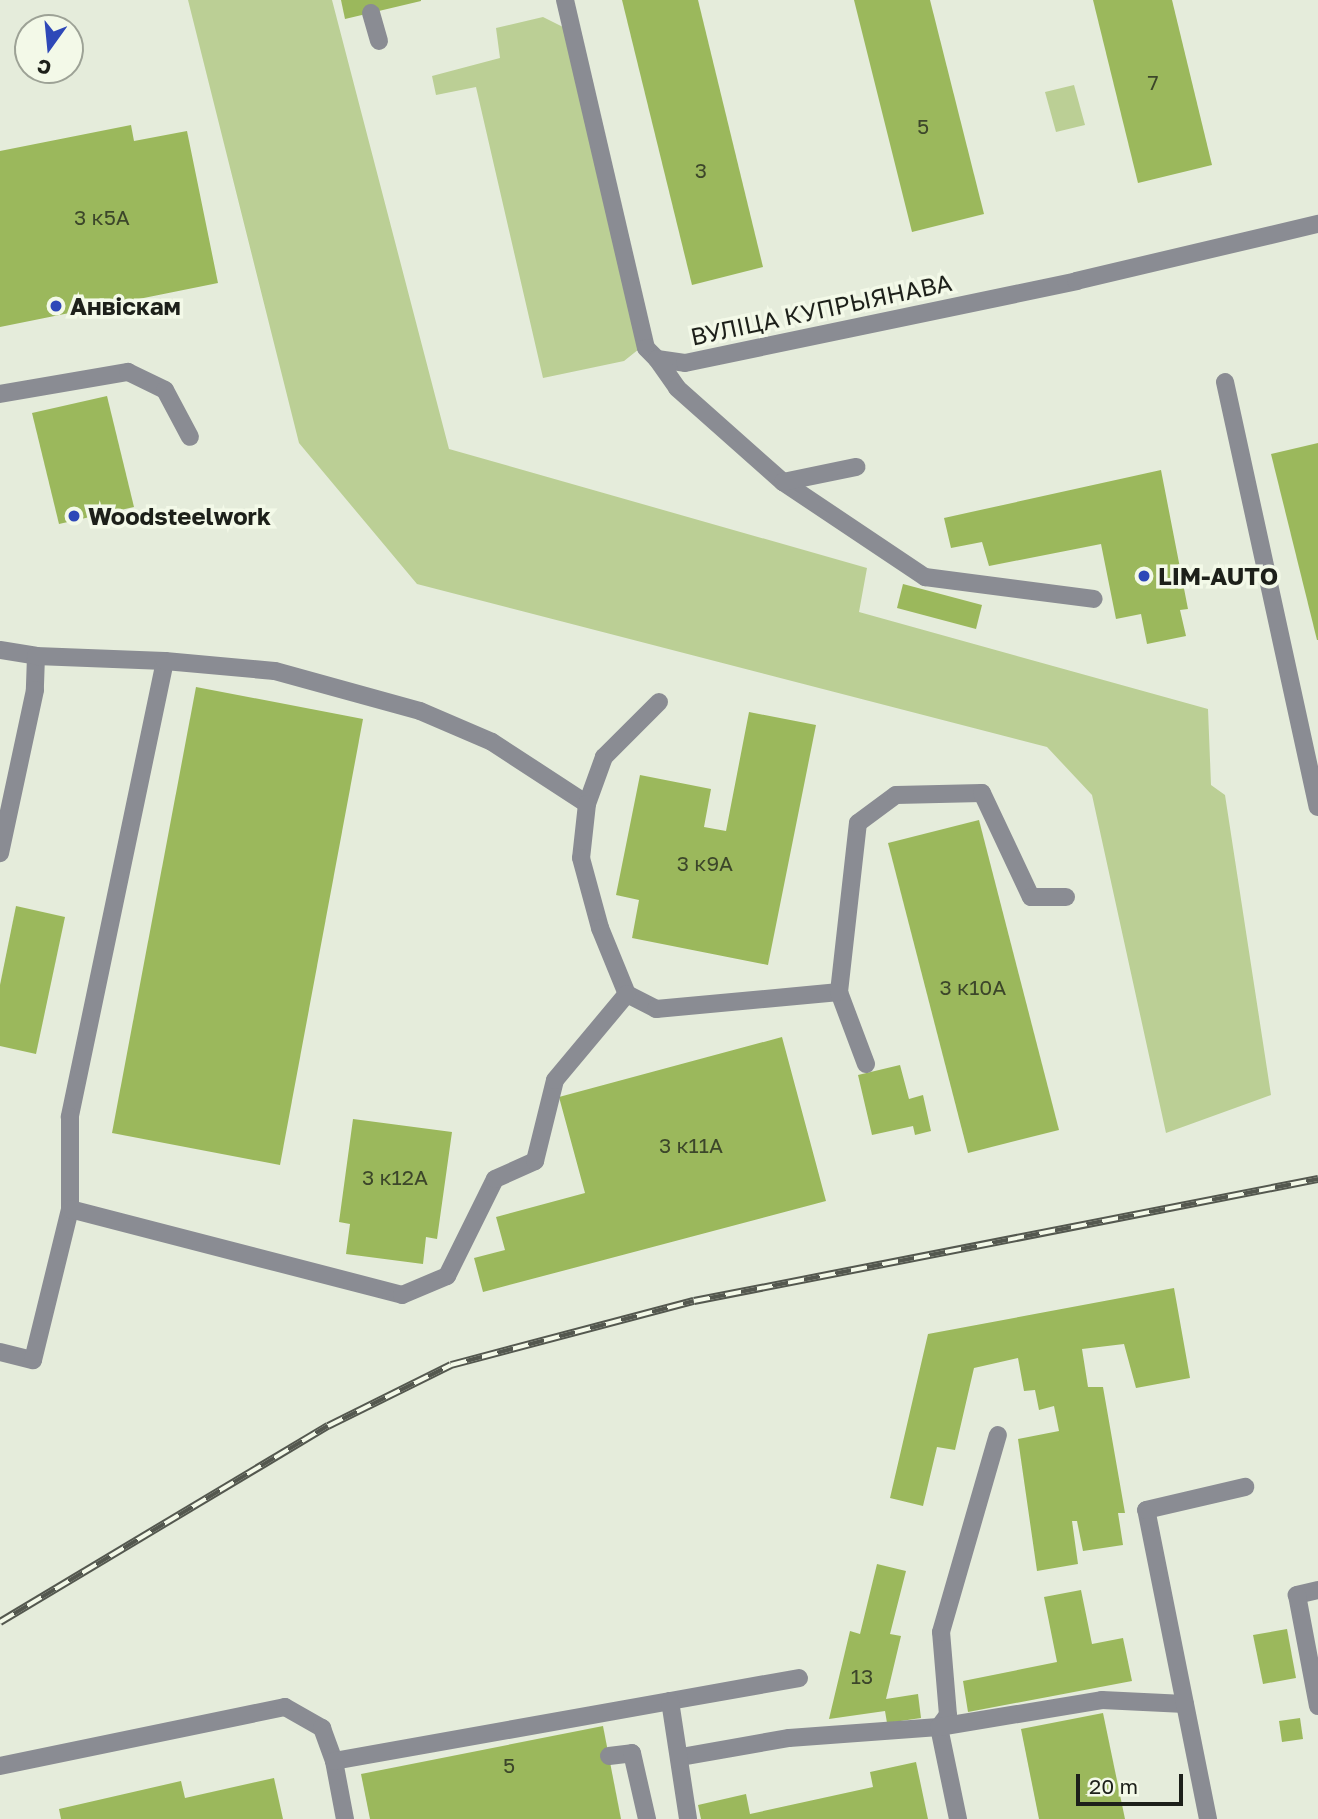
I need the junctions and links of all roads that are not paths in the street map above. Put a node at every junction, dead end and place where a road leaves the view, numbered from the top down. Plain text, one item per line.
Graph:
1 (565, 0) edge
2 (371, 13) dead end
3 (379, 41) dead end
4 (1318, 224) edge
5 (657, 359) junction
6 (1225, 382) dead end
7 (0, 394) edge
8 (190, 437) dead end
9 (856, 467) dead end
10 (783, 482) junction
11 (1094, 599) dead end
12 (0, 650) edge
13 (36, 656) junction
14 (165, 661) junction
15 (659, 702) dead end
16 (587, 804) junction
17 (1318, 807) edge
18 (0, 853) edge
19 (1066, 897) dead end
20 (839, 992) junction
21 (627, 994) junction
22 (866, 1064) dead end
23 (70, 1209) junction
24 (0, 1352) edge
25 (998, 1435) dead end
26 (1245, 1488) dead end
27 (1318, 1590) edge
28 (799, 1678) dead end
29 (670, 1701) junction
30 (1185, 1703) junction
31 (1318, 1706) edge
32 (939, 1727) junction
33 (609, 1756) dead end
34 (681, 1757) junction
35 (334, 1761) junction
36 (0, 1766) edge
37 (345, 1819) edge
38 (647, 1819) edge
39 (688, 1819) edge
40 (958, 1819) edge
41 (1208, 1819) edge

1 - 5 street
2 - 3 street
4 - 5 street, ВУЛІЦА КУПРЫЯНАВА
5 - 10 street
6 - 17 street
7 - 8 street
9 - 10 street
10 - 11 street
12 - 13 street
13 - 14 street
13 - 18 street
14 - 16 street
14 - 23 street
15 - 16 street
16 - 21 street
19 - 20 street
20 - 21 street
20 - 22 street
21 - 23 street
23 - 24 street
25 - 32 street
26 - 30 street
27 - 31 street
28 - 29 street
29 - 34 street
29 - 35 street
30 - 32 street
30 - 41 street
32 - 34 street
32 - 40 street
33 - 38 street
34 - 39 street
35 - 36 street
35 - 37 street

